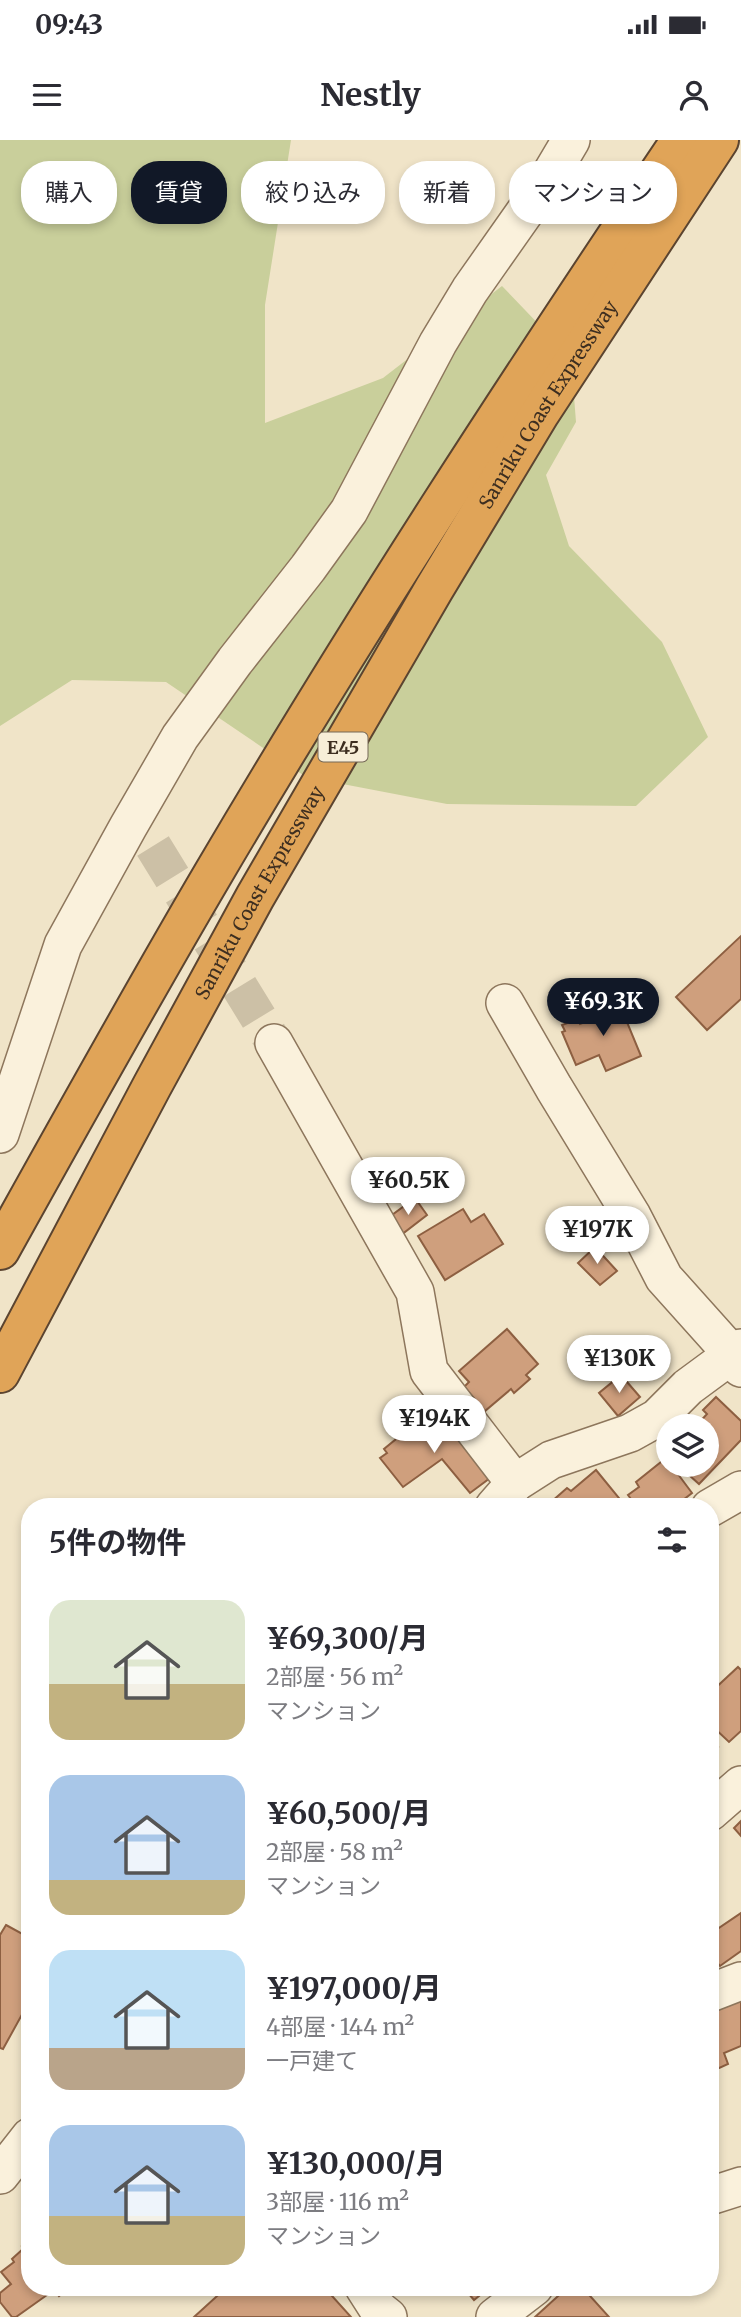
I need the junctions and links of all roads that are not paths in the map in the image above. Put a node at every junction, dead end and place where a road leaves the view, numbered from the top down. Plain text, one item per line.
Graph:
1 (570, 140) edge
2 (681, 140) edge
3 (719, 140) edge
4 (505, 1003) dead end
5 (274, 1043) tunnel mouth
6 (0, 1134) edge
7 (0, 1250) edge
8 (738, 1357) edge
9 (0, 1373) edge
10 (741, 1490) edge
11 (504, 1495) edge
12 (719, 1503) edge
13 (741, 1785) edge
14 (719, 1804) edge
15 (741, 1982) edge
16 (719, 1990) edge
17 (21, 2148) edge
18 (0, 2175) edge
19 (741, 2186) edge
20 (719, 2193) edge
21 (370, 2296) edge
22 (522, 2296) edge
23 (388, 2317) edge
24 (495, 2317) edge

1 - 6 street
2 - 7 highway, Sanriku Coast Expressway / E45
3 - 9 highway, Sanriku Coast Expressway / E45
4 - 8 street
5 - 11 street
8 - 11 street
10 - 12 street
13 - 14 street
15 - 16 street
17 - 18 street
19 - 20 street
21 - 23 street
22 - 24 street

